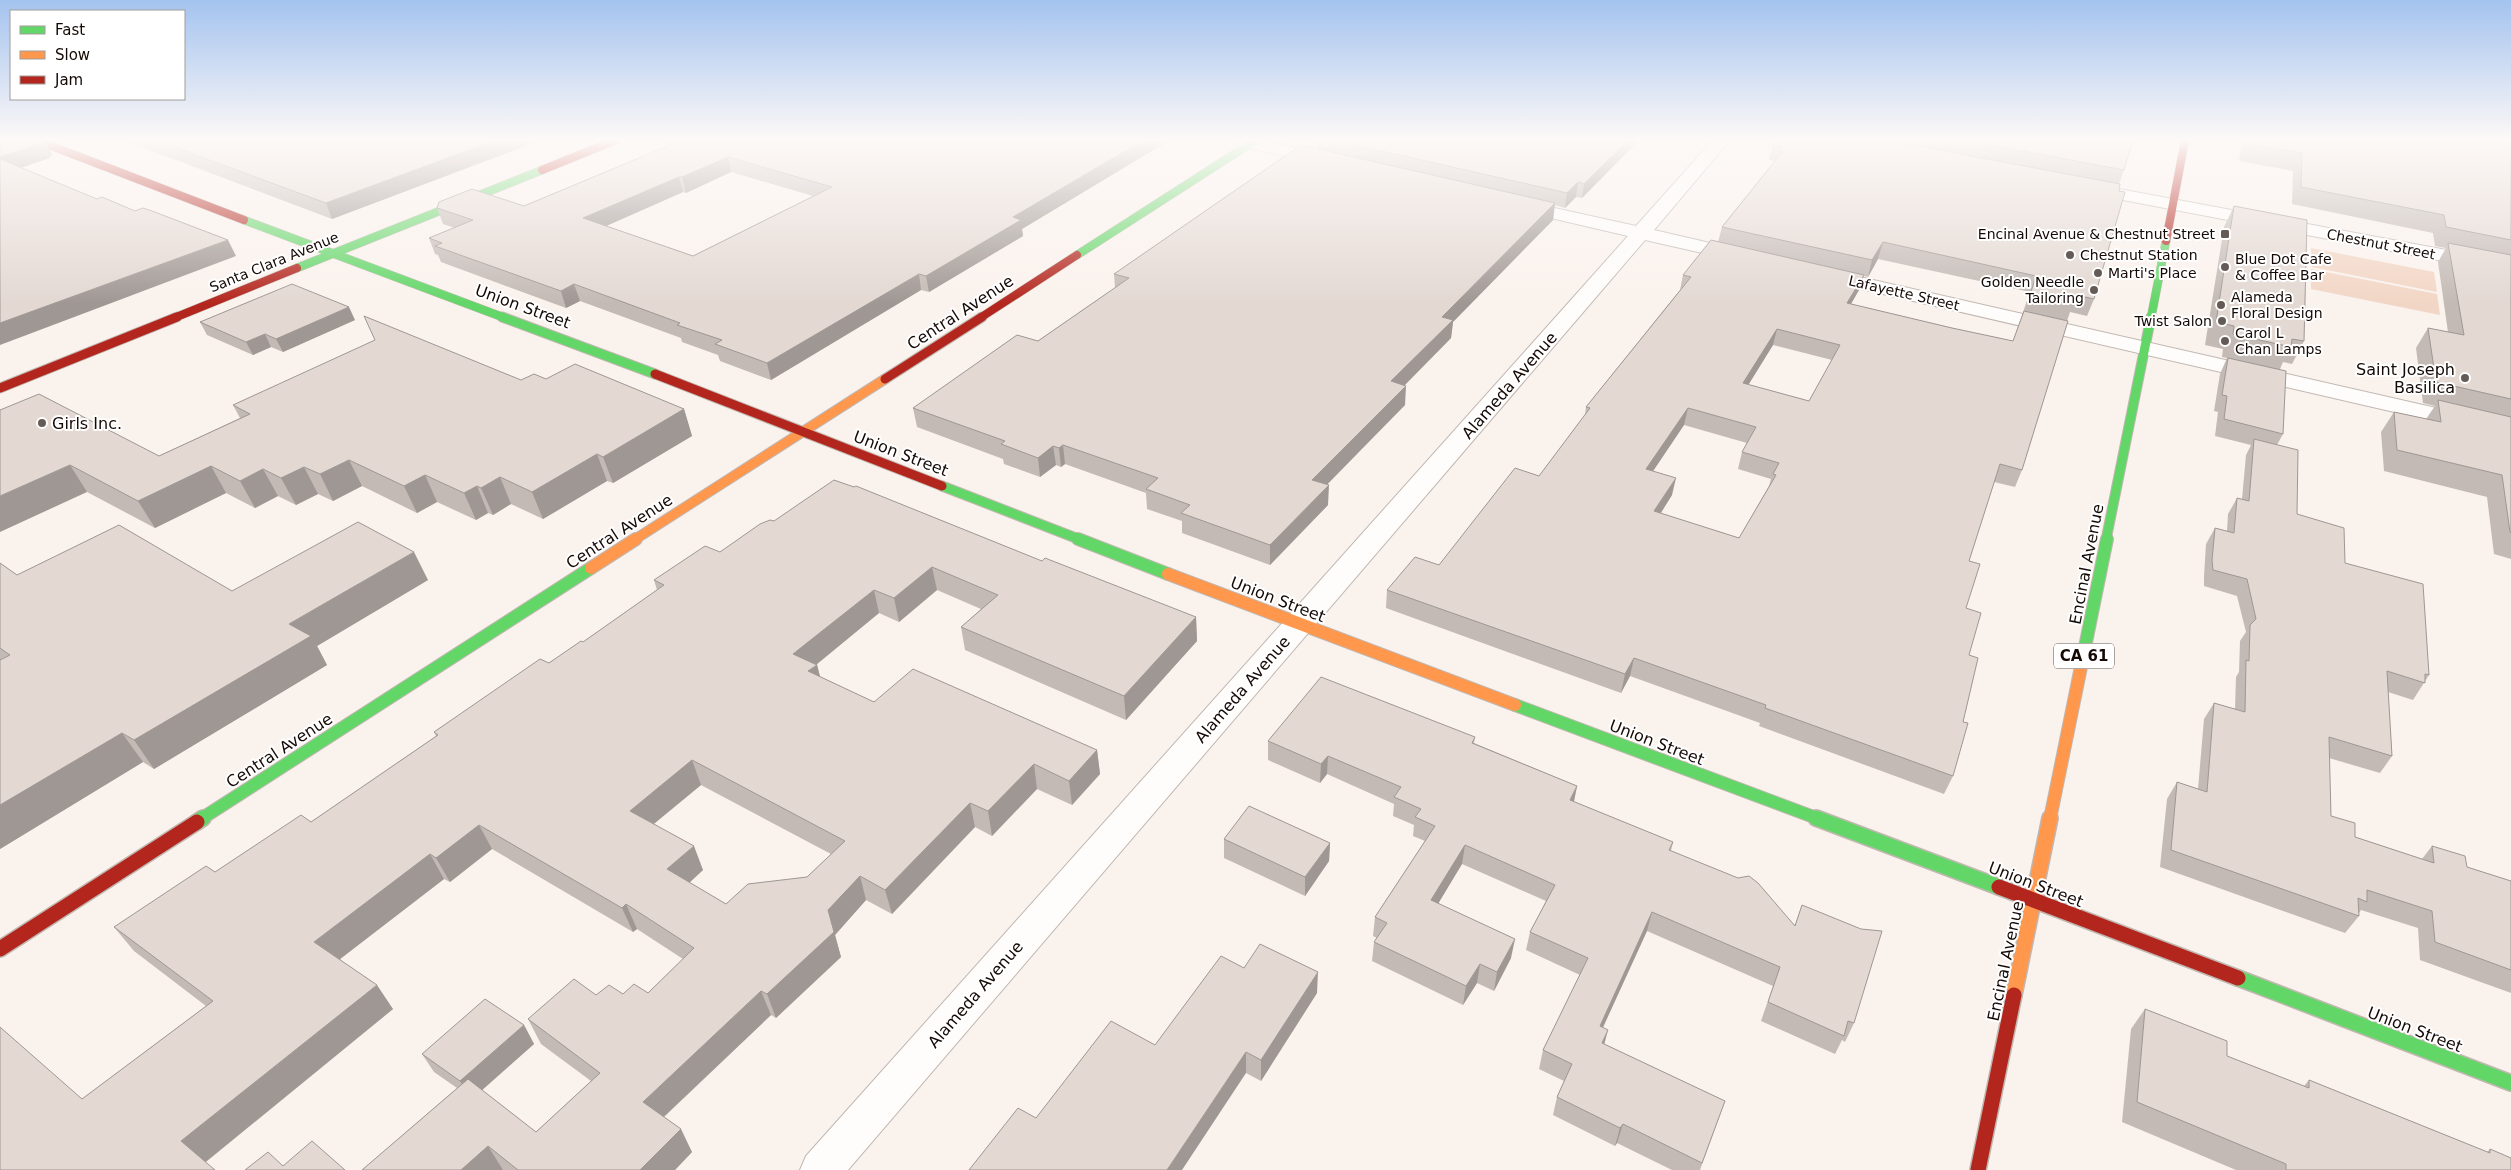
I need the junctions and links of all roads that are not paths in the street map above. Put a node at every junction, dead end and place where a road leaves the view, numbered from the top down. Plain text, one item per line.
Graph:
1 (178, 195) edge
2 (480, 195) edge
3 (1167, 195) edge
4 (1674, 195) edge
5 (2121, 195) edge
6 (2174, 195) edge
7 (1497, 200) edge
8 (2172, 204) junction
9 (1641, 233) junction
10 (332, 254) junction
11 (1759, 260) edge
12 (2511, 268) edge
13 (1806, 271) edge
14 (2146, 349) junction
15 (0, 388) edge
16 (803, 432) junction
17 (2511, 432) edge
18 (1299, 624) junction
19 (2034, 900) junction
20 (0, 949) edge
21 (2511, 1083) edge
22 (821, 1170) edge
23 (1978, 1170) edge

1 - 10 street, Union Street
2 - 10 street, Santa Clara Avenue
3 - 16 street, Central Avenue
4 - 9 street, Alameda Avenue
5 - 8 street, Chestnut Street
6 - 8 street, Encinal Avenue / CA 61
7 - 9 street
8 - 12 street, Chestnut Street
8 - 14 street, Encinal Avenue / CA 61
9 - 11 street
9 - 18 street, Alameda Avenue
10 - 15 street, Santa Clara Avenue
10 - 16 street, Union Street
13 - 14 street, Lafayette Street
14 - 17 street, Lafayette Street
14 - 19 street, Encinal Avenue / CA 61
16 - 18 street, Union Street
16 - 20 street, Central Avenue
18 - 19 street, Union Street
18 - 22 street, Alameda Avenue
19 - 21 street, Union Street
19 - 23 street, Encinal Avenue / CA 61

